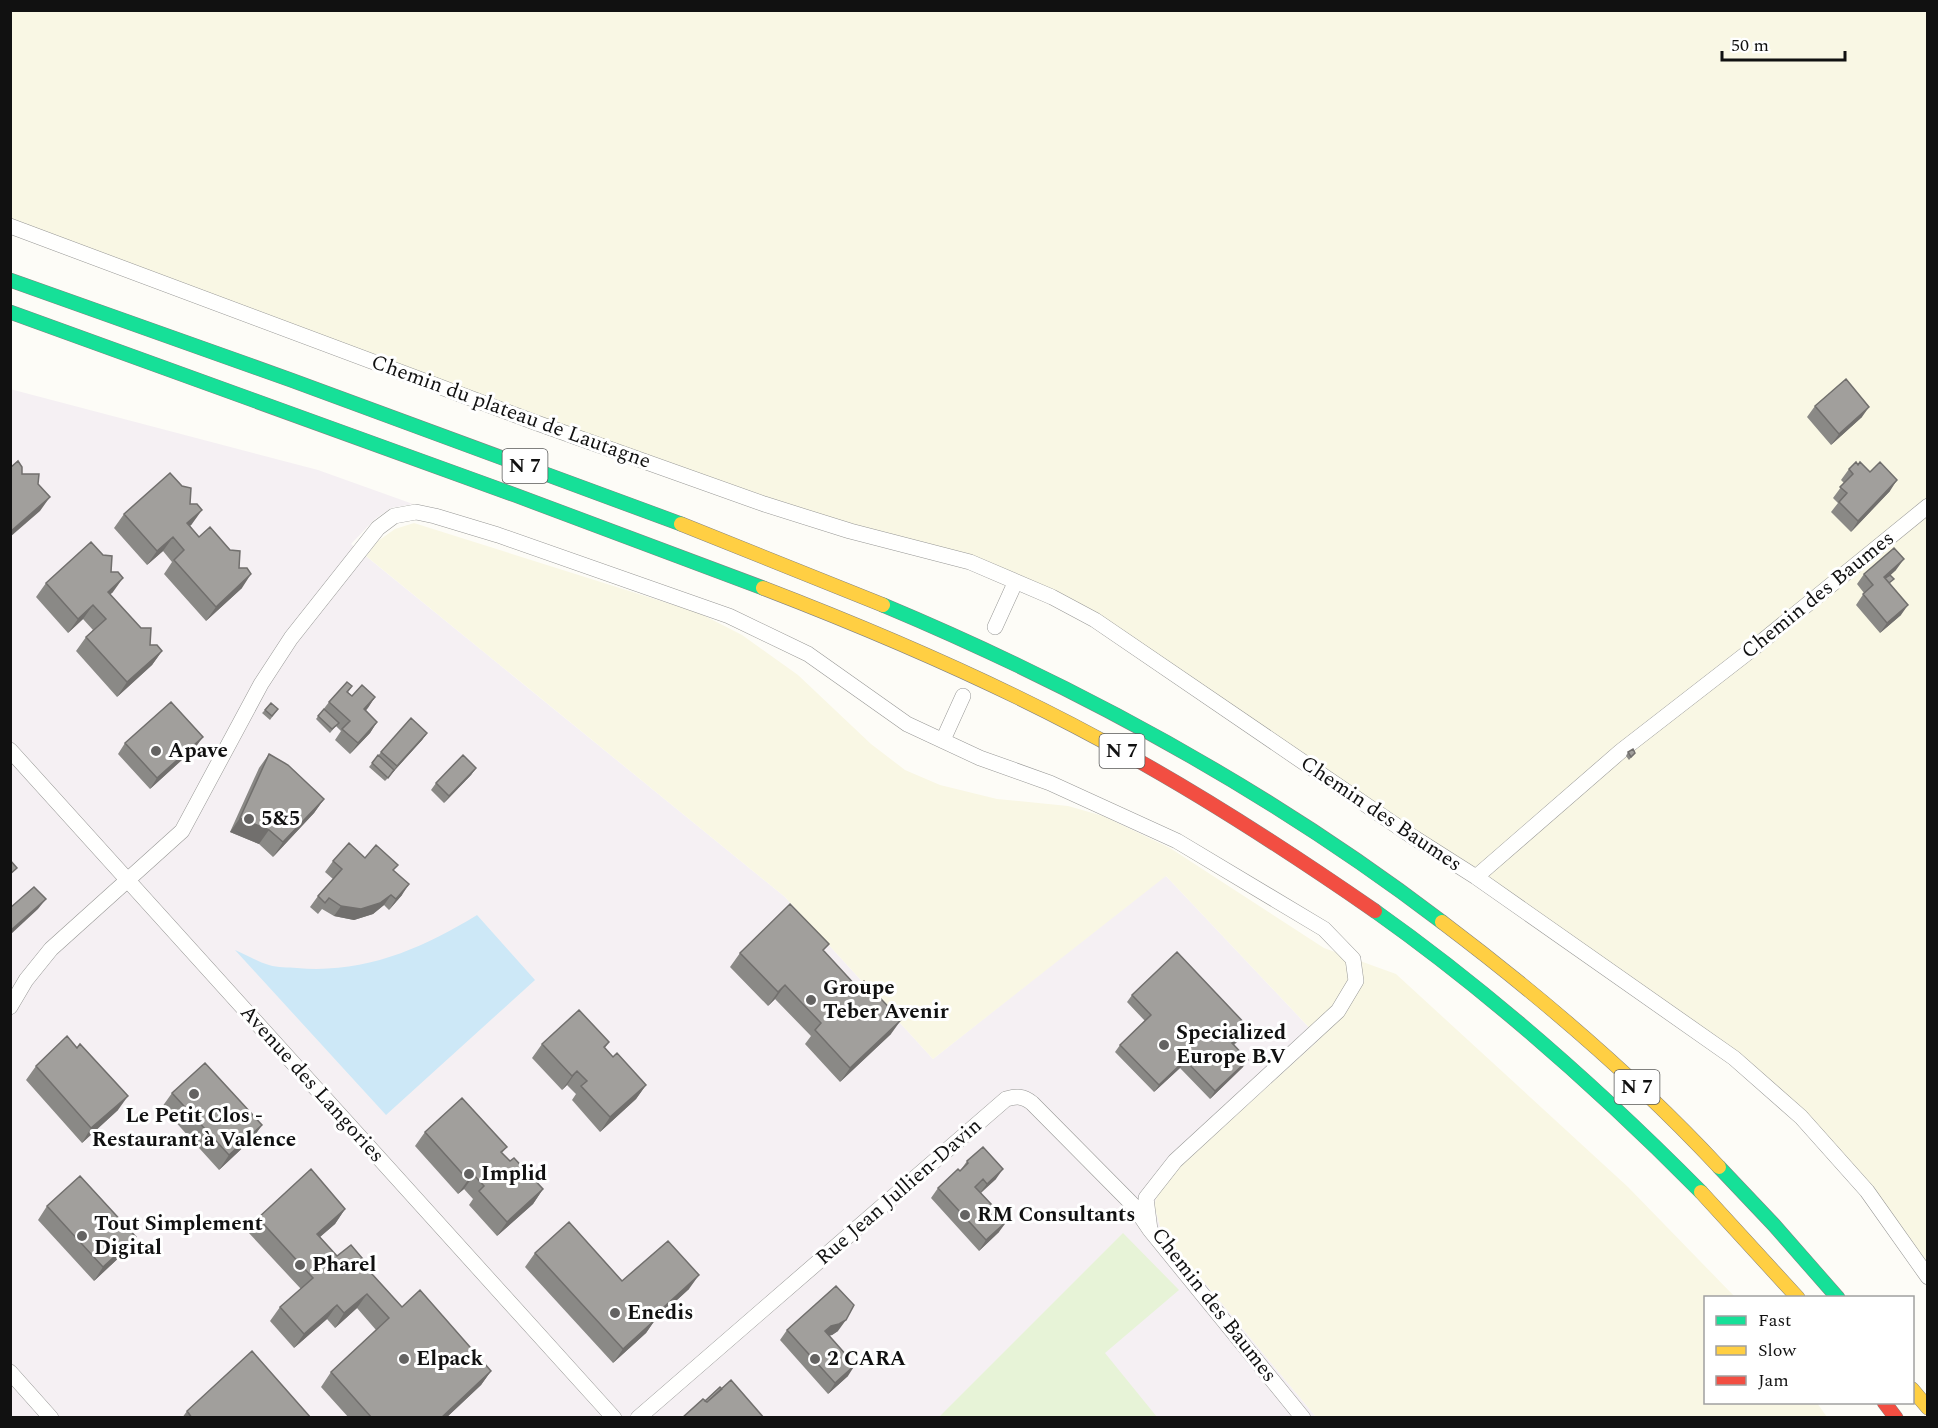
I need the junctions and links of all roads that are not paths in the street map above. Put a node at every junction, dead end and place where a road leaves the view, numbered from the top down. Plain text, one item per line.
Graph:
1 (10, 226) edge
2 (10, 280) edge
3 (10, 312) edge
4 (1928, 506) edge
5 (1015, 583) junction
6 (995, 627) dead end
7 (963, 696) dead end
8 (943, 740) junction
9 (10, 750) edge
10 (1476, 877) junction
11 (128, 879) junction
12 (10, 1007) edge
13 (1150, 1230) junction
14 (1928, 1277) edge
15 (1796, 1296) edge
16 (1836, 1296) edge
17 (10, 1372) edge
18 (1914, 1391) edge
19 (1886, 1404) edge
20 (1928, 1408) edge
21 (51, 1418) edge
22 (614, 1418) edge
23 (638, 1418) edge
24 (1304, 1418) edge
25 (1896, 1418) edge

1 - 5 street, Chemin du plateau de Lautagne
2 - 16 highway, N 7
3 - 15 highway, N 7
4 - 10 street, Chemin des Baumes
5 - 6 street
5 - 10 street, Chemin des Baumes
7 - 8 street
8 - 11 street
8 - 13 street, Chemin des Baumes
9 - 11 street, Avenue des Langories
10 - 14 street
11 - 12 street
11 - 22 street, Avenue des Langories
13 - 23 street, Rue Jean Jullien-Davin
13 - 24 street, Chemin des Baumes
17 - 21 street
18 - 20 highway
19 - 25 highway

